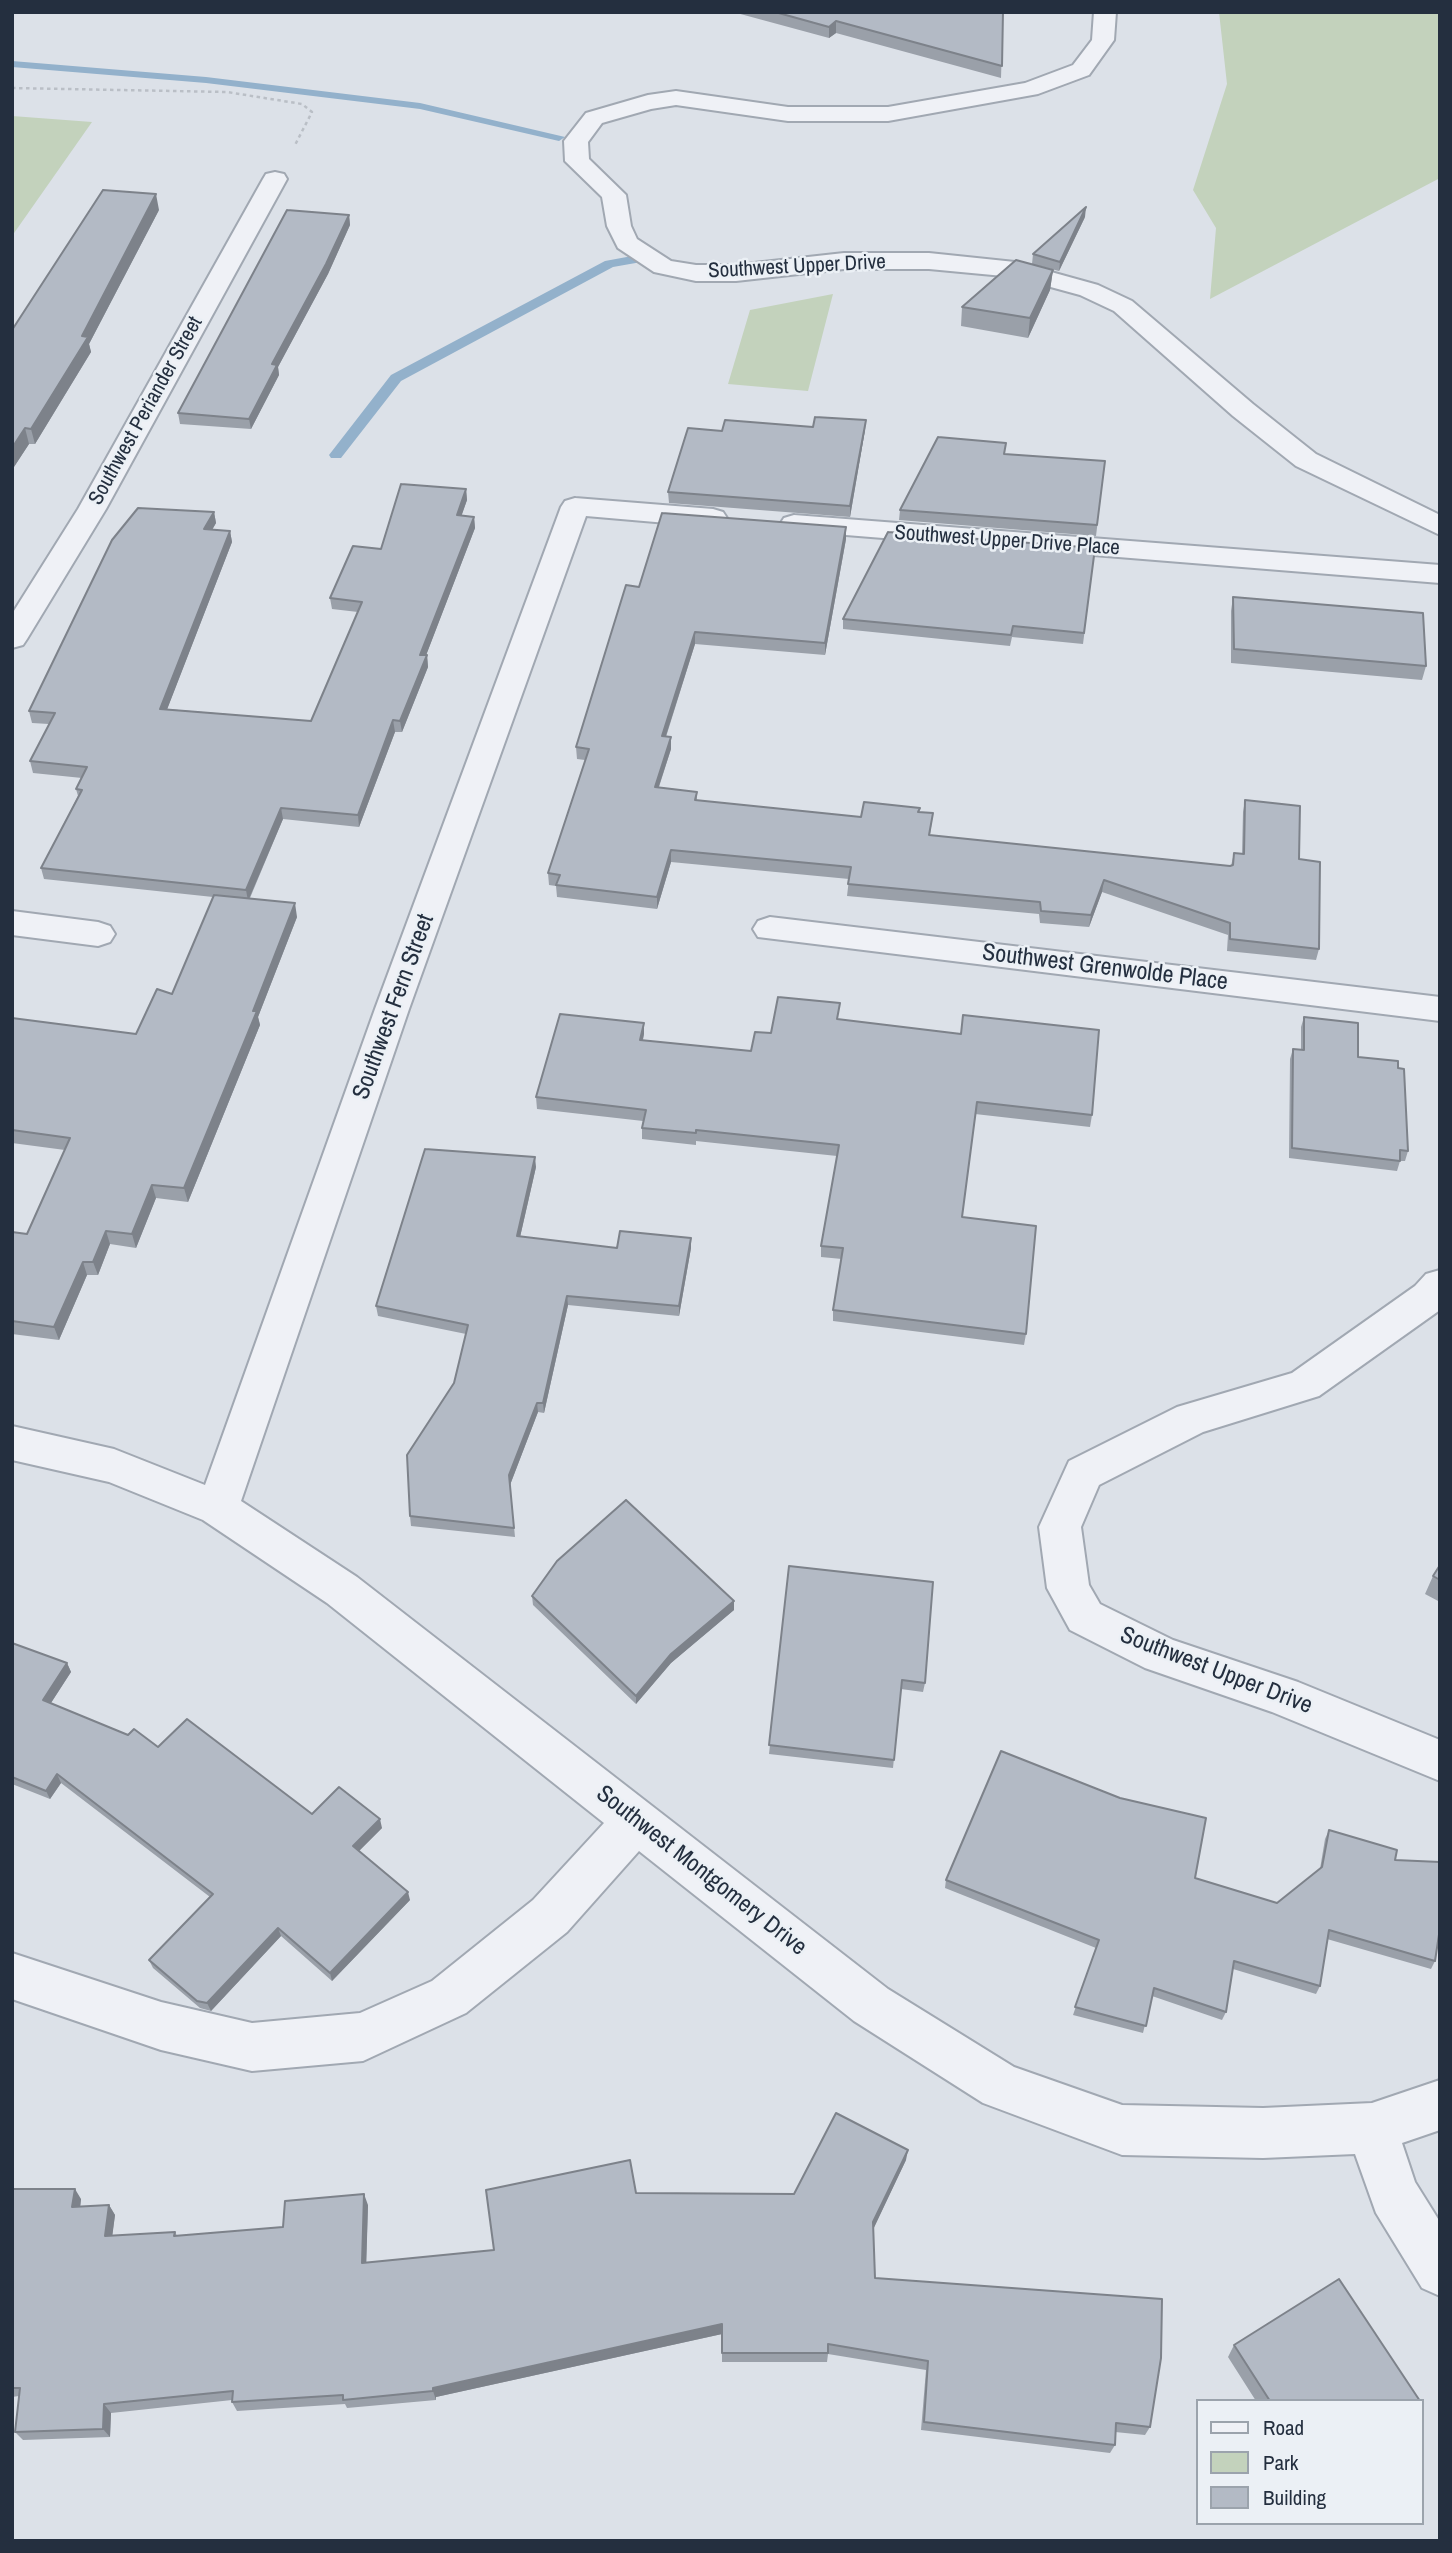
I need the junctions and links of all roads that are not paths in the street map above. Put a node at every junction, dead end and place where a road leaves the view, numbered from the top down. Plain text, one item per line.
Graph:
1 (1105, 12) edge
2 (275, 178) road end
3 (575, 507) joint
4 (1440, 526) edge
5 (1440, 574) edge
6 (12, 639) edge
7 (12, 923) edge
8 (770, 929) dead end
9 (98, 934) dead end
10 (1440, 1009) edge
11 (1440, 1285) edge
12 (12, 1443) edge
13 (218, 1508) junction
14 (1440, 1762) edge
15 (637, 1820) junction
16 (12, 1976) edge
17 (1440, 2105) edge
18 (1372, 2128) junction
19 (1440, 2270) edge

1 - 4 street, Southwest Upper Drive
2 - 6 street, Southwest Periander Street
3 - 5 street, Southwest Upper Drive Place
3 - 13 street, Southwest Fern Street
7 - 9 street
8 - 10 street, Southwest Grenwolde Place
11 - 14 street, Southwest Upper Drive
12 - 13 street, Southwest Montgomery Drive
13 - 15 street, Southwest Montgomery Drive
15 - 16 street
15 - 18 street, Southwest Montgomery Drive
17 - 18 street, Southwest Montgomery Drive
18 - 19 street

